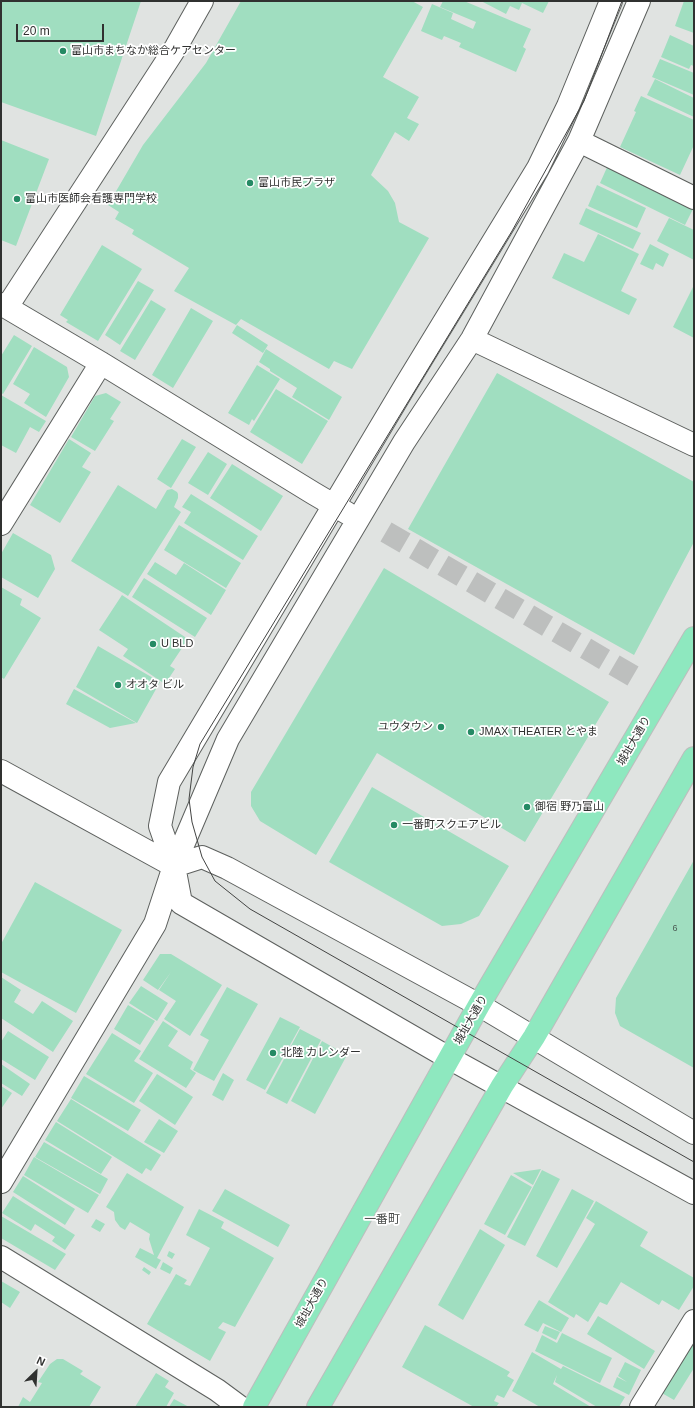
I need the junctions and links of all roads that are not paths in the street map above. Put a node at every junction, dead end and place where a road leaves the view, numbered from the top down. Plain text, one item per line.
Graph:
1 (202, 1) edge
2 (611, 1) edge
3 (638, 1) edge
4 (579, 141) junction
5 (694, 198) edge
6 (4, 305) edge
7 (472, 339) junction
8 (101, 363) junction
9 (694, 445) edge
10 (334, 506) junction
11 (358, 519) junction
12 (1, 524) edge
13 (694, 638) edge
14 (694, 758) edge
15 (1, 771) edge
16 (174, 866) junction
17 (479, 1005) junction
18 (534, 1037) junction
19 (449, 1058) junction
20 (502, 1086) junction
21 (694, 1133) edge
22 (1, 1182) edge
23 (694, 1193) edge
24 (1, 1257) edge
25 (694, 1321) edge
26 (645, 1406) edge
27 (240, 1407) edge
28 (254, 1407) edge
29 (318, 1407) edge

1 - 6 street
2 - 10 street
3 - 4 street
4 - 5 street
4 - 7 street
6 - 8 street
7 - 9 street
7 - 11 street
8 - 10 street
8 - 12 street
10 - 11 street
10 - 16 street
11 - 16 street
13 - 17 highway, 城址大通り
14 - 18 highway
15 - 16 street
16 - 17 street
16 - 19 street
16 - 22 street
17 - 18 street
17 - 19 highway, 城址大通り
18 - 20 highway
18 - 21 street
19 - 20 street
19 - 28 highway, 城址大通り
20 - 23 street
20 - 29 highway
24 - 27 street
25 - 26 street

